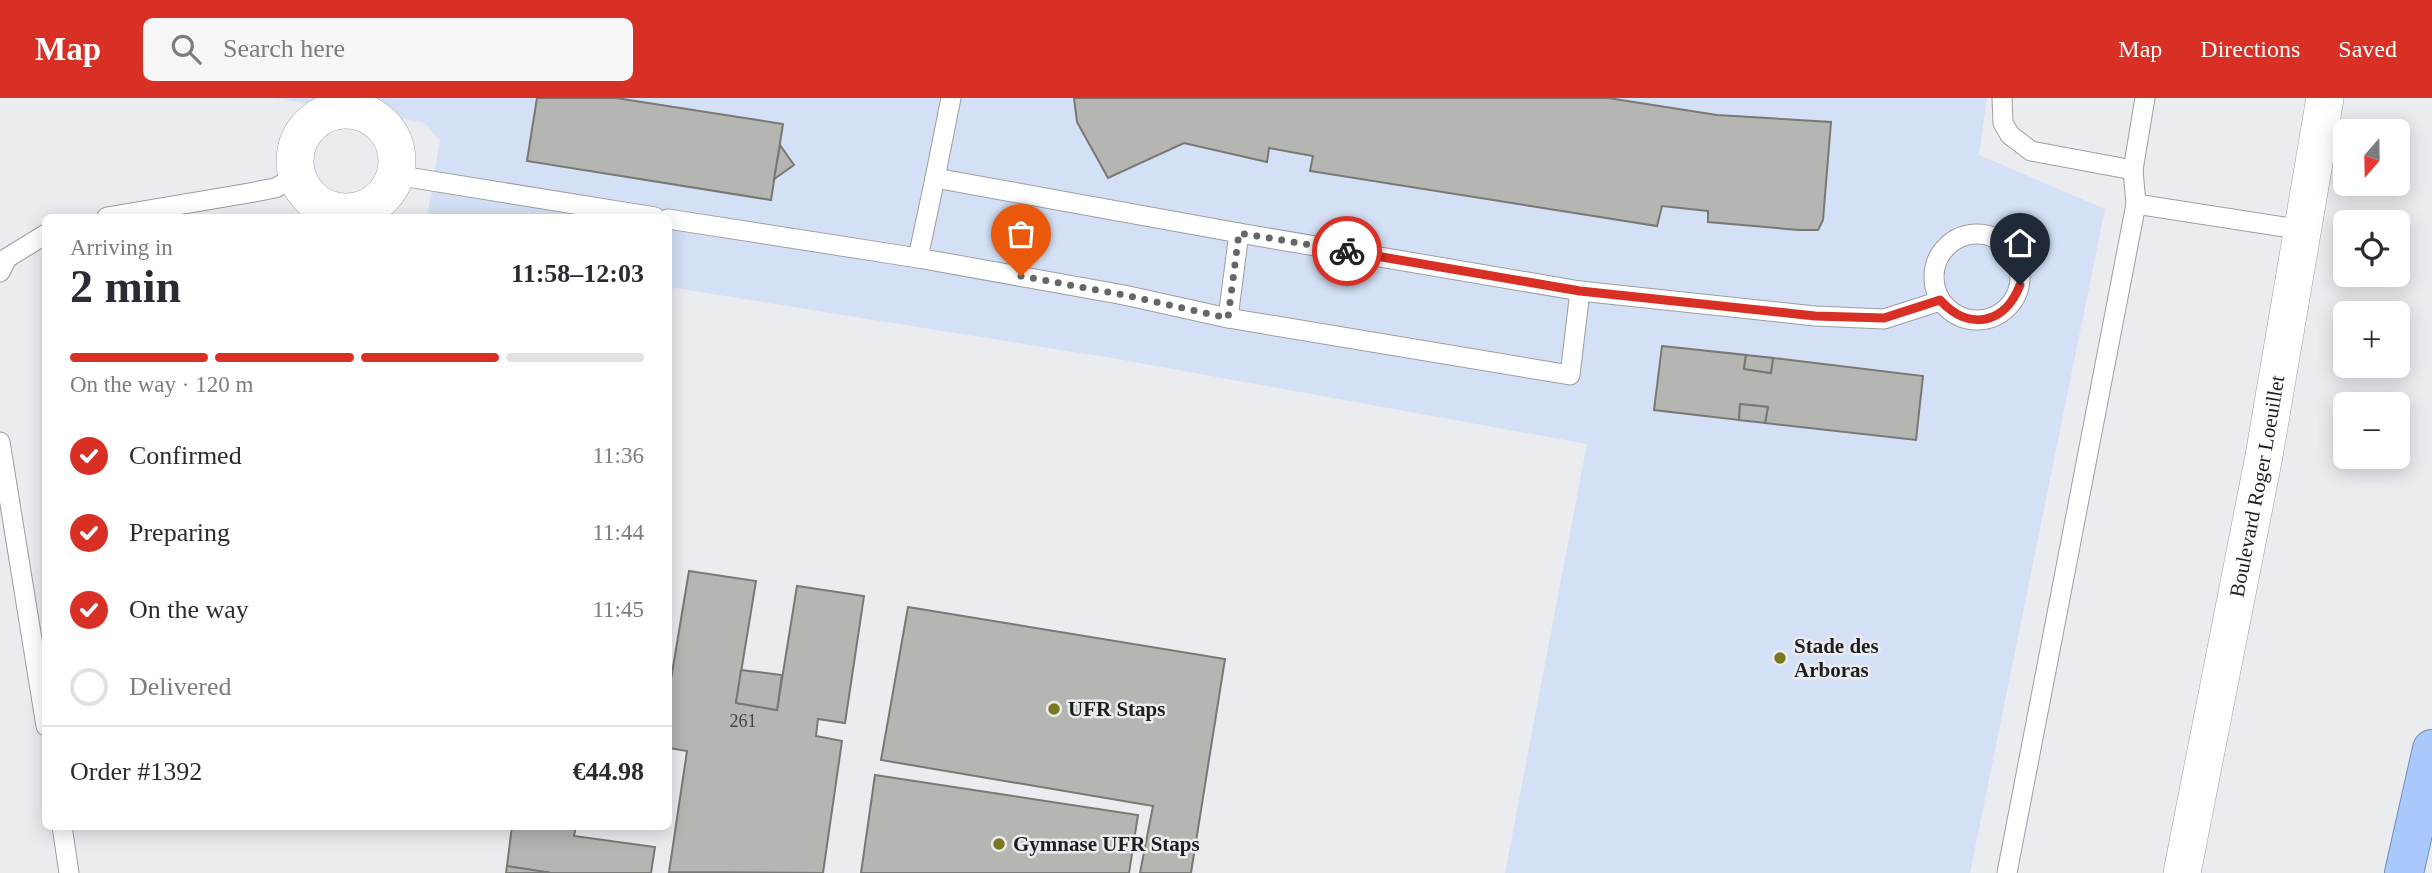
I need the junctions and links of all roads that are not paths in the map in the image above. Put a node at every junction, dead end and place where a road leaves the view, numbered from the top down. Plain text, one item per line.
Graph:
1 (951, 98) edge
2 (2002, 98) edge
3 (2145, 98) edge
4 (2325, 98) edge
5 (353, 104) edge
6 (2133, 170) junction
7 (395, 175) junction
8 (297, 177) junction
9 (935, 178) junction
10 (2136, 204) junction
11 (125, 214) edge
12 (636, 214) edge
13 (672, 220) edge
14 (2303, 229) junction
15 (1239, 233) junction
16 (42, 236) edge
17 (918, 258) junction
18 (0, 272) edge
19 (1580, 291) junction
20 (1940, 300) junction
21 (1228, 318) junction
22 (0, 442) edge
23 (42, 701) edge
24 (2432, 749) edge
25 (63, 830) edge
26 (69, 873) edge
27 (2007, 873) edge
28 (2182, 873) edge
29 (2404, 873) edge

1 - 9 lane
2 - 6 lane
3 - 6 lane
4 - 14 street, Boulevard Roger Loeuillet
5 - 7 street
5 - 8 street
6 - 10 lane
7 - 8 street
7 - 12 lane
8 - 11 lane
9 - 15 lane
9 - 17 lane
10 - 14 lane
10 - 27 lane
13 - 17 lane
14 - 28 street, Boulevard Roger Loeuillet
15 - 19 lane
15 - 21 lane
16 - 18 lane
17 - 21 lane
19 - 20 lane
19 - 21 lane
20 - 20 lane
22 - 23 lane
24 - 29 highway
25 - 26 lane

